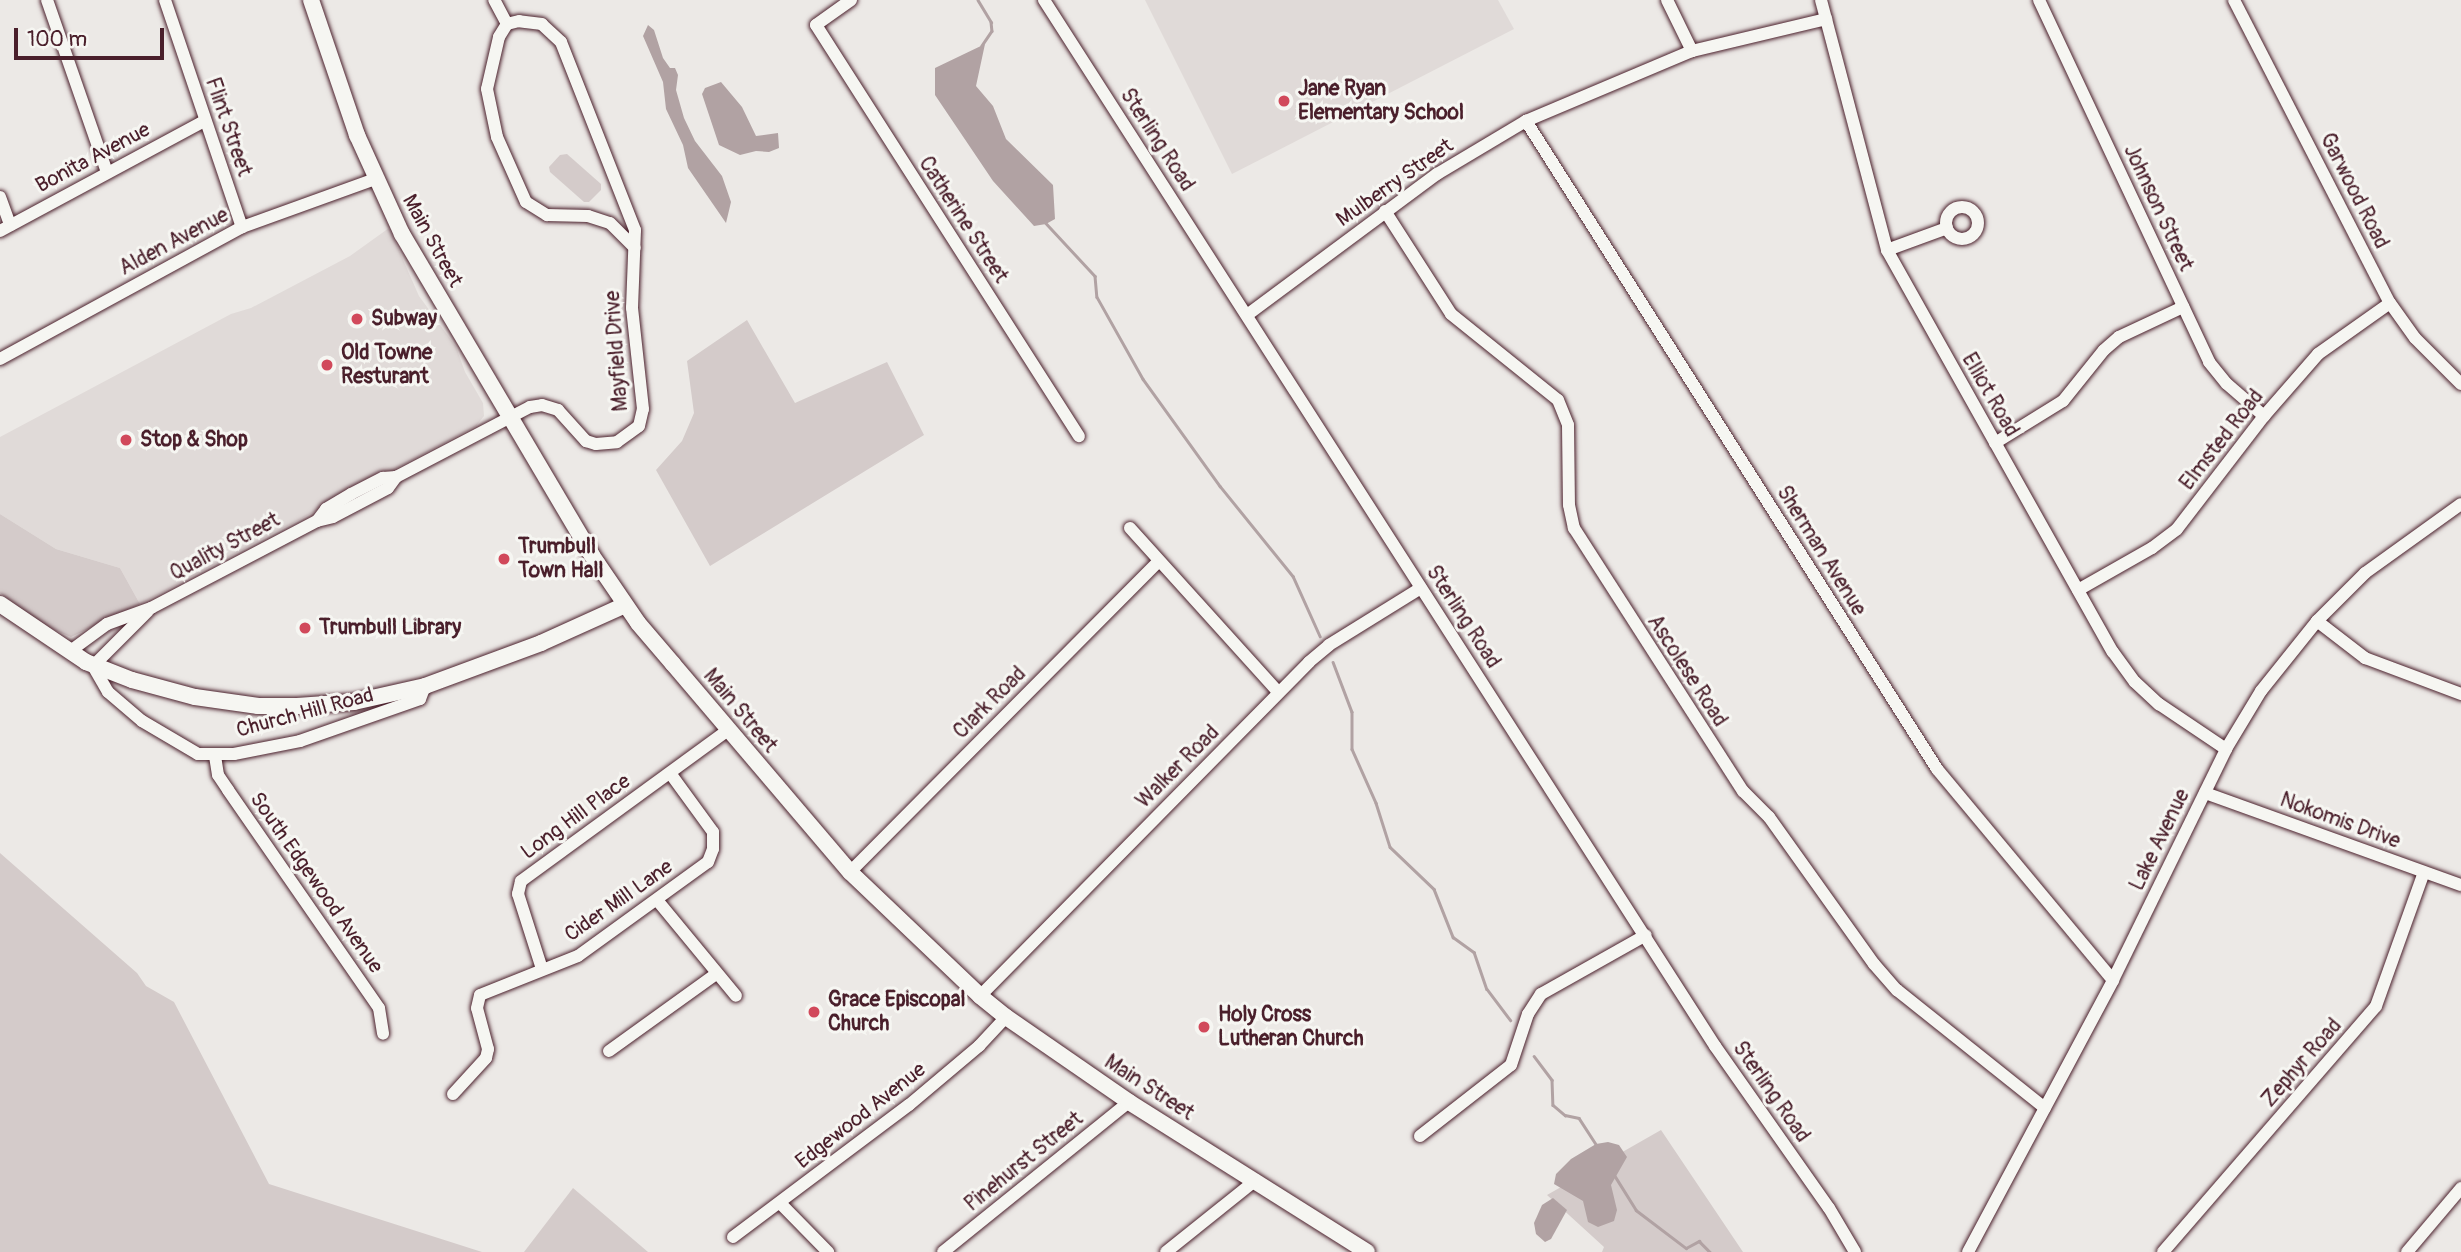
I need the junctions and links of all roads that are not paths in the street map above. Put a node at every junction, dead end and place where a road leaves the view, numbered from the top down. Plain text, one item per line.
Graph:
1 (47, 0) edge
2 (164, 0) edge
3 (312, 0) edge
4 (494, 0) edge
5 (851, 0) edge
6 (1044, 0) edge
7 (1667, 0) edge
8 (1821, 0) edge
9 (2039, 0) edge
10 (2234, 0) edge
11 (1826, 19) junction
12 (507, 24) junction
13 (1692, 51) junction
14 (204, 121) junction
15 (1526, 121) junction
16 (107, 172) junction
17 (375, 179) junction
18 (0, 197) edge
19 (1385, 211) junction
20 (243, 227) junction
21 (5, 228) edge
22 (1947, 228) dead end
23 (635, 248) junction
24 (1886, 250) junction
25 (2390, 303) junction
26 (2183, 307) junction
27 (1247, 315) junction
28 (0, 359) edge
29 (2461, 384) edge
30 (512, 415) junction
31 (2264, 416) junction
32 (1079, 436) dead end
33 (1995, 443) junction
34 (2461, 504) edge
35 (1130, 528) dead end
36 (1158, 562) junction
37 (1421, 588) junction
38 (2078, 590) junction
39 (0, 604) edge
40 (625, 605) junction
41 (151, 608) junction
42 (2317, 621) junction
43 (69, 652) junction
44 (93, 666) junction
45 (425, 686) junction
46 (1278, 692) junction
47 (2461, 694) edge
48 (728, 730) junction
49 (2226, 749) junction
50 (215, 756) junction
51 (670, 773) junction
52 (2205, 793) junction
53 (850, 872) junction
54 (2424, 872) junction
55 (2461, 885) edge
56 (657, 900) junction
57 (1646, 935) junction
58 (542, 969) junction
59 (716, 974) junction
60 (2113, 980) junction
61 (736, 996) dead end
62 (980, 996) junction
63 (1006, 1017) junction
64 (383, 1034) dead end
65 (609, 1051) dead end
66 (453, 1094) dead end
67 (1129, 1102) junction
68 (2045, 1108) junction
69 (1420, 1136) dead end
70 (1256, 1180) junction
71 (2461, 1188) edge
72 (780, 1203) junction
73 (733, 1237) dead end
74 (828, 1252) edge
75 (943, 1252) edge
76 (1166, 1252) edge
77 (1367, 1252) edge
78 (1855, 1252) edge
79 (1968, 1252) edge
80 (2163, 1252) edge
81 (2407, 1252) edge

1 - 16 street
2 - 14 street, Flint Street
3 - 17 main road, Main Street
4 - 12 street
5 - 32 street, Catherine Street
6 - 27 street, Sterling Road
7 - 13 street
8 - 11 street, Elliot Road
9 - 26 street, Johnson Street
10 - 25 street, Garwood Road
11 - 13 street, Mulberry Street
11 - 24 street, Elliot Road
12 - 23 street, Mayfield Drive
12 - 23 street
13 - 15 street, Mulberry Street
14 - 16 street, Bonita Avenue
14 - 20 street, Flint Street
15 - 19 street, Mulberry Street
15 - 60 street, Sherman Avenue
16 - 21 street, Bonita Avenue
17 - 20 street, Alden Avenue
17 - 30 main road, Main Street
18 - 21 street
19 - 27 street, Mulberry Street
19 - 68 street, Ascolese Road
20 - 28 street, Alden Avenue
22 - 24 street
23 - 30 street, Mayfield Drive
24 - 33 street, Elliot Road
25 - 29 street, Garwood Road
25 - 31 street, Elmsted Road
26 - 31 street, Johnson Street
26 - 33 street
27 - 37 street, Sterling Road
30 - 40 main road, Main Street
30 - 41 street, Quality Street
31 - 38 street, Elmsted Road
33 - 38 street, Elliot Road
34 - 42 street, Lake Avenue
35 - 36 street
36 - 46 street
36 - 53 street, Clark Road
37 - 46 street, Walker Road
37 - 57 street, Sterling Road
38 - 49 street, Elliot Road
39 - 43 main road, Church Hill Road
40 - 45 main road, Church Hill Road
40 - 48 main road, Main Street
41 - 43 street, Quality Street
41 - 44 street, Quality Street
42 - 47 street
42 - 49 street, Lake Avenue
43 - 44 main road, Church Hill Road
44 - 45 main road, Church Hill Road
44 - 50 street, Church Hill Road
45 - 50 street, Church Hill Road
46 - 62 street, Walker Road
48 - 51 street, Long Hill Place
48 - 53 main road, Main Street
49 - 52 street, Lake Avenue
50 - 64 street, South Edgewood Avenue
51 - 56 street, Cider Mill Lane
51 - 58 street, Long Hill Place
52 - 54 street, Nokomis Drive
52 - 60 street, Lake Avenue
53 - 62 main road, Main Street
54 - 55 street, Nokomis Drive
54 - 80 street, Zephyr Road
56 - 58 street, Cider Mill Lane
56 - 59 street
57 - 69 street
57 - 78 street, Sterling Road
58 - 66 street, Cider Mill Lane
59 - 61 street
59 - 65 street
60 - 68 street, Lake Avenue
62 - 63 main road, Main Street
63 - 67 main road, Main Street
63 - 72 street, Edgewood Avenue
67 - 70 main road, Main Street
67 - 75 street, Pinehurst Street
68 - 79 street, Lake Avenue
70 - 76 street
70 - 77 main road, Main Street
71 - 81 street
72 - 73 street, Edgewood Avenue
72 - 74 street

